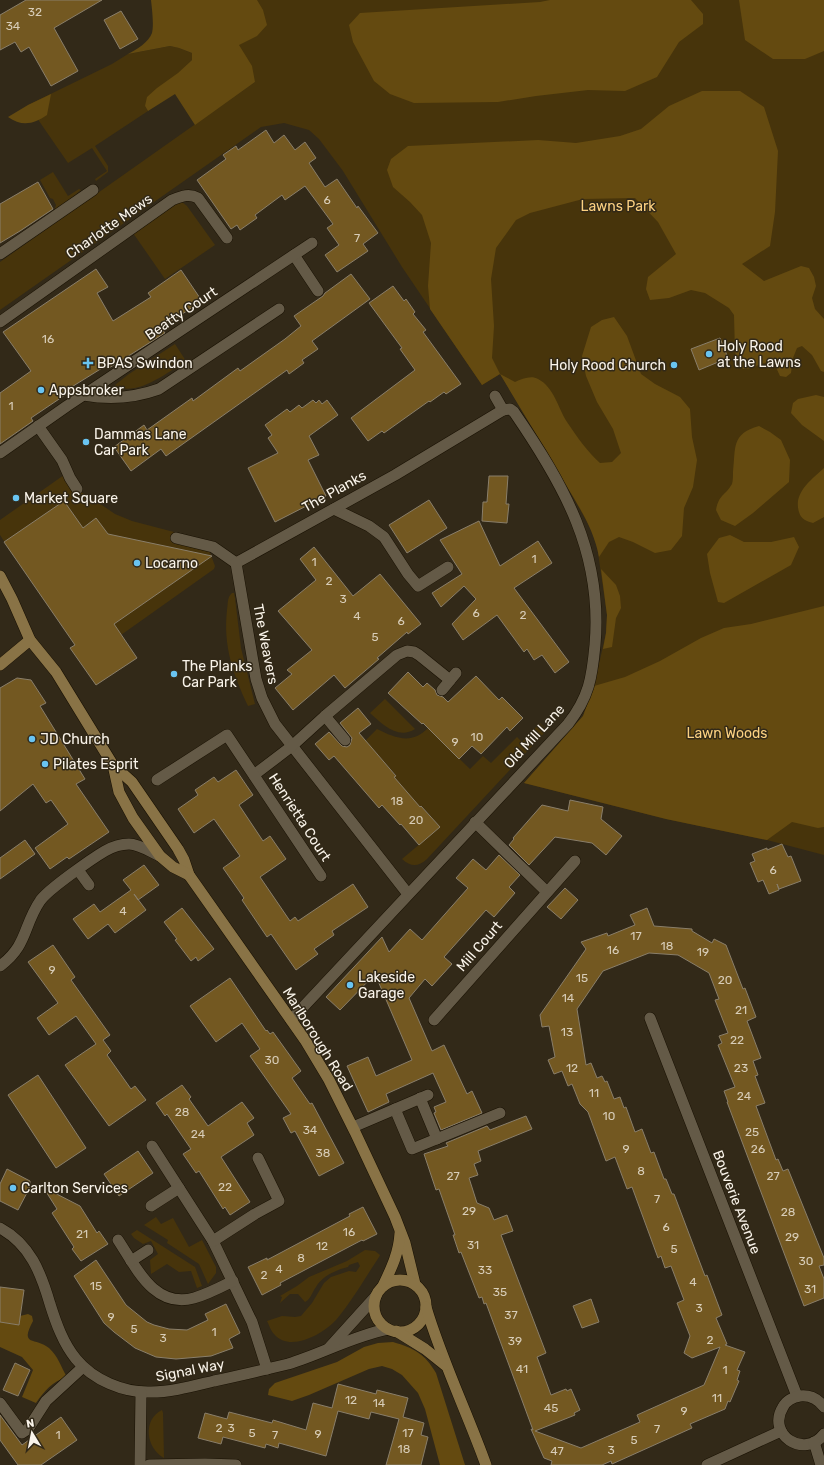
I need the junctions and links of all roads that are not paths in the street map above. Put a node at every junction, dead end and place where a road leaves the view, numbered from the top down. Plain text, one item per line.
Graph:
1 (93, 190) dead end
2 (227, 238) dead end
3 (312, 243) dead end
4 (0, 254) edge
5 (294, 255) junction
6 (318, 290) dead end
7 (279, 309) dead end
8 (0, 322) edge
9 (84, 395) junction
10 (495, 396) dead end
11 (503, 410) junction
12 (38, 426) junction
13 (0, 454) edge
14 (78, 489) dead end
15 (334, 509) junction
16 (176, 538) dead end
17 (236, 563) junction
18 (448, 567) dead end
19 (0, 576) edge
20 (30, 640) junction
21 (0, 665) edge
22 (442, 690) dead end
23 (325, 716) junction
24 (345, 740) dead end
25 (292, 746) junction
26 (113, 764) junction
27 (254, 776) junction
28 (157, 780) dead end
29 (475, 822) junction
30 (160, 856) junction
31 (575, 861) dead end
32 (78, 870) junction
33 (189, 875) junction
34 (321, 876) dead end
35 (89, 885) dead end
36 (547, 892) junction
37 (408, 894) junction
38 (0, 966) edge
39 (650, 1018) dead end
40 (291, 1020) junction
41 (434, 1020) dead end
42 (395, 1109) junction
43 (500, 1113) dead end
44 (352, 1127) junction
45 (438, 1138) junction
46 (152, 1146) dead end
47 (258, 1158) dead end
48 (179, 1188) junction
49 (151, 1206) dead end
50 (0, 1228) edge
51 (400, 1231) junction
52 (118, 1240) dead end
53 (214, 1241) junction
54 (148, 1250) dead end
55 (132, 1260) junction
56 (234, 1281) junction
57 (415, 1284) junction
58 (383, 1286) junction
59 (376, 1296) junction
60 (426, 1307) junction
61 (392, 1330) junction
62 (327, 1350) junction
63 (446, 1366) junction
64 (83, 1367) junction
65 (267, 1369) junction
66 (140, 1392) junction
67 (797, 1396) junction
68 (0, 1403) edge
69 (824, 1407) edge
70 (781, 1431) junction
71 (824, 1434) edge
72 (814, 1442) junction
73 (140, 1465) edge
74 (149, 1465) edge
75 (236, 1465) edge
76 (486, 1465) edge
77 (707, 1465) edge
78 (821, 1465) edge

1 - 4 street
2 - 8 street, Charlotte Mews
3 - 5 street, Beatty Court
5 - 6 street
5 - 9 street, Beatty Court
7 - 9 street
9 - 12 street, Beatty Court
10 - 11 street
11 - 15 street, The Planks
11 - 29 street, Old Mill Lane
12 - 13 street, Beatty Court
12 - 14 street
15 - 17 street, The Planks
15 - 18 street
16 - 17 street
17 - 25 street, The Weavers
19 - 20 main road, Marlborough Road
20 - 21 main road
20 - 26 main road, Marlborough Road
22 - 23 street
23 - 24 street
23 - 25 street
25 - 27 street, Henrietta Court
25 - 37 street, The Weavers
26 - 30 main road, Marlborough Road
26 - 33 main road, Marlborough Road
27 - 28 street, Henrietta Court
27 - 34 street, Henrietta Court
29 - 36 street
29 - 37 street, Old Mill Lane
30 - 32 street
30 - 33 main road, Marlborough Road
31 - 36 street, Mill Court
32 - 35 street
32 - 38 street
33 - 40 main road, Marlborough Road
36 - 41 street, Mill Court
37 - 40 street, Old Mill Lane
39 - 67 street, Bouverie Avenue
40 - 44 main road, Marlborough Road
42 - 44 street
42 - 45 street
42 - 45 street
43 - 45 street
44 - 51 main road, Marlborough Road
46 - 48 street
47 - 53 street
48 - 49 street
48 - 53 street
50 - 64 street, Signal Way
51 - 57 main road, Marlborough Road
51 - 58 main road
52 - 55 street
53 - 56 street
54 - 55 street
55 - 56 street
56 - 65 street
57 - 58 main road
57 - 60 main road
58 - 59 main road
59 - 61 main road
59 - 62 street, Signal Way
60 - 61 main road
60 - 63 main road
61 - 62 street, Signal Way
61 - 63 main road
62 - 65 street, Signal Way
63 - 76 main road
64 - 66 street, Signal Way
64 - 68 street
65 - 66 street, Signal Way
66 - 73 street
67 - 69 street
67 - 70 street
70 - 72 street
70 - 77 street
71 - 72 street
72 - 78 street
74 - 75 street

